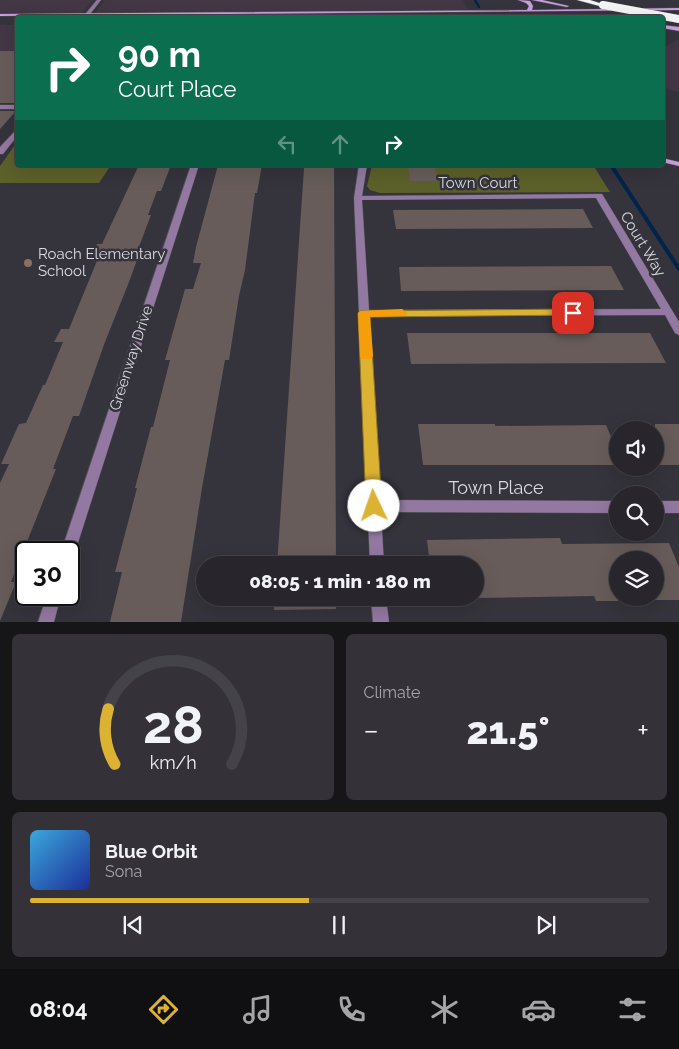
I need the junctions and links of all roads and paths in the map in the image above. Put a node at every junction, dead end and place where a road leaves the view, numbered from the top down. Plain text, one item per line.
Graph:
1 (99, 0) edge
2 (520, 0) edge
3 (534, 0) edge
4 (580, 0) edge
5 (679, 8) edge
6 (463, 11) junction
7 (529, 11) junction
8 (593, 11) junction
9 (352, 13) junction
10 (0, 15) edge
11 (15, 15) edge
12 (86, 15) edge
13 (245, 15) edge
14 (354, 15) edge
15 (466, 15) edge
16 (611, 15) edge
17 (659, 15) edge
18 (665, 16) edge
19 (665, 18) edge
20 (679, 19) edge
21 (0, 20) edge
22 (15, 20) edge
23 (665, 27) edge
24 (679, 29) edge
25 (0, 107) edge
26 (15, 108) edge
27 (15, 134) edge
28 (0, 152) edge
29 (665, 161) edge
30 (679, 164) edge
31 (194, 167) edge
32 (363, 167) edge
33 (599, 196) joint
34 (358, 198) junction
35 (668, 312) junction
36 (364, 313) junction
37 (679, 332) edge
38 (374, 506) junction
39 (609, 507) edge
40 (664, 507) edge
41 (679, 507) edge
42 (72, 541) edge
43 (377, 556) edge
44 (51, 606) edge
45 (380, 606) edge
46 (46, 622) edge
47 (381, 622) edge

1 - 12 street
2 - 7 main road
3 - 8 main road
4 - 17 highway, bridge
5 - 8 main road
6 - 7 main road
6 - 9 main road
6 - 15 main road
7 - 8 main road
8 - 16 main road
9 - 13 main road
9 - 14 main road
10 - 11 main road
18 - 20 highway, bridge
19 - 20 main road
21 - 22 main road
23 - 24 main road
25 - 26 street
27 - 28 street
29 - 30 main road
31 - 42 street, Greenway Drive
32 - 34 street
33 - 34 street, Town Court
33 - 35 street, Court Way
34 - 36 street
35 - 36 street
35 - 37 street, Court Way
36 - 38 street
38 - 39 street, Town Place
38 - 43 street
40 - 41 street
44 - 46 street
45 - 47 street

